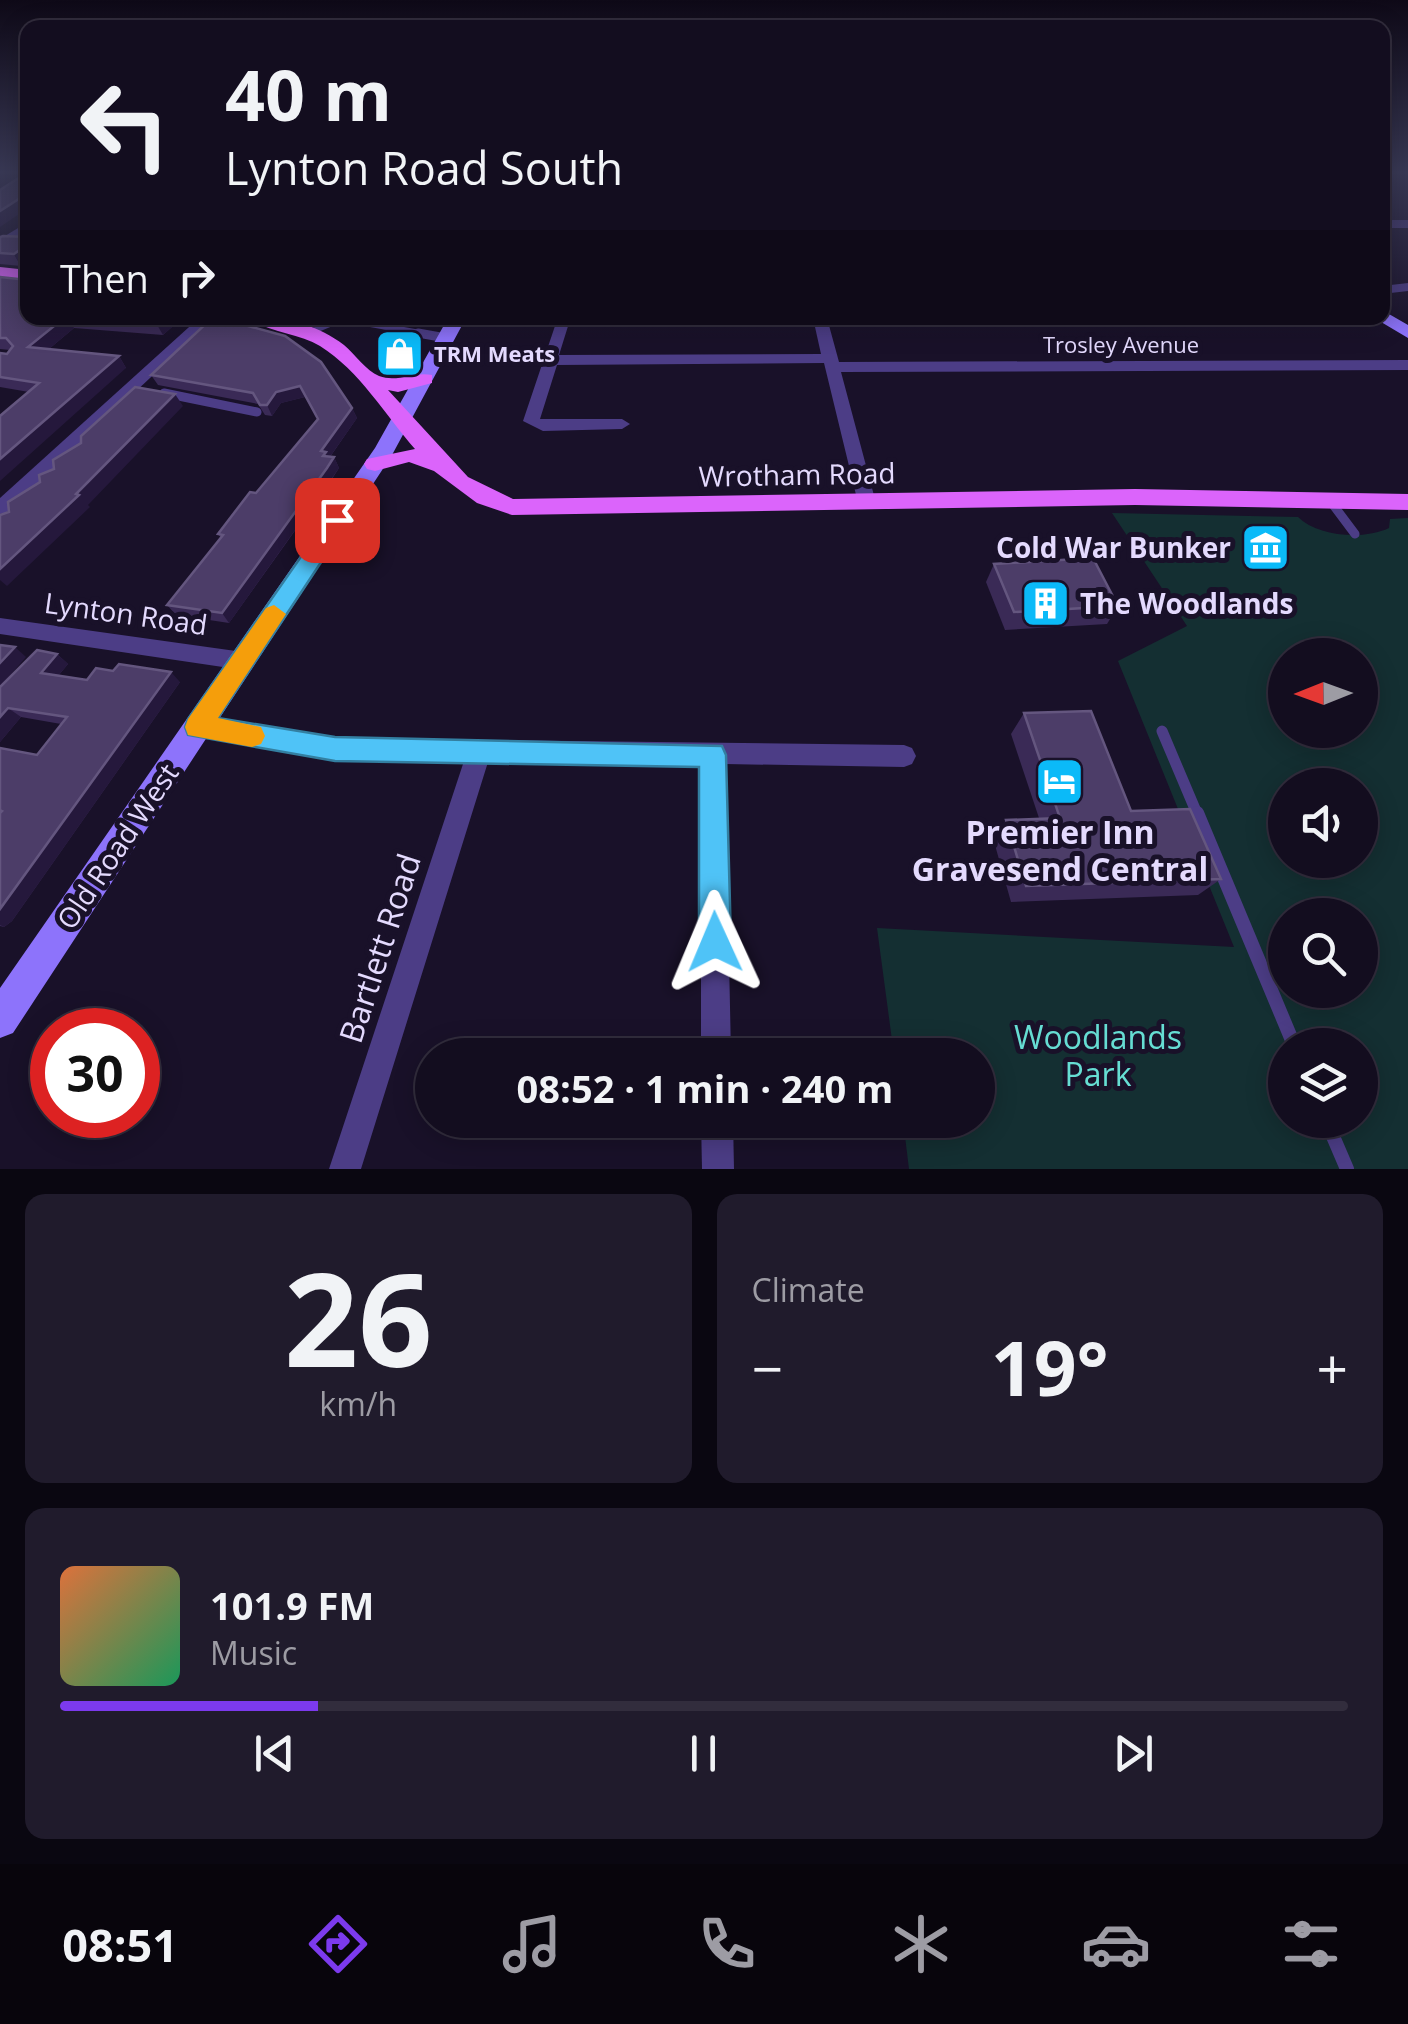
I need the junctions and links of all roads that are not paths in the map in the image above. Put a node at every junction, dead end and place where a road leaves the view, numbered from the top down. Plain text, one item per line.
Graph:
1 (200, 325) edge
2 (281, 325) edge
3 (327, 325) edge
4 (377, 325) edge
5 (453, 325) edge
6 (822, 325) edge
7 (555, 328) dead end
8 (308, 333) junction
9 (446, 338) junction
10 (552, 360) junction
11 (833, 362) junction
12 (1408, 364) edge
13 (425, 379) junction
14 (371, 380) junction
15 (156, 392) edge
16 (257, 412) edge
17 (404, 417) junction
18 (622, 424) dead end
19 (375, 464) junction
20 (443, 466) junction
21 (1331, 502) junction
22 (1408, 502) edge
23 (867, 503) junction
24 (0, 508) edge
25 (1355, 534) dead end
26 (0, 626) edge
27 (243, 661) junction
28 (198, 727) junction
29 (1162, 730) dead end
30 (480, 749) junction
31 (713, 755) junction
32 (904, 756) dead end
33 (0, 1020) edge
34 (1287, 1028) edge
35 (716, 1038) edge
36 (717, 1138) edge
37 (1334, 1138) edge
38 (345, 1169) edge
39 (718, 1169) edge
40 (1347, 1169) edge

1 - 24 street
2 - 8 main road, Wrotham Road
3 - 8 lane
4 - 9 lane
5 - 9 main road, Old Road West
6 - 11 street
7 - 10 street
8 - 14 main road, Wrotham Road
9 - 13 main road, Old Road West
10 - 11 street, Trosley Avenue
10 - 18 street
11 - 12 street, Trosley Avenue
11 - 23 street
13 - 14 main road
13 - 17 main road, Old Road West
14 - 17 main road, Wrotham Road
15 - 16 lane
17 - 19 main road, Old Road West
17 - 20 main road, Wrotham Road
19 - 20 main road
19 - 27 main road, Old Road West
20 - 23 main road, Wrotham Road
21 - 22 main road, Wrotham Road
21 - 23 main road, Wrotham Road
21 - 25 lane
26 - 27 street, Lynton Road
27 - 28 main road, Old Road West
28 - 30 street
28 - 33 main road, Old Road West
29 - 34 lane
30 - 31 street
30 - 38 street, Bartlett Road
31 - 32 street
31 - 35 street
36 - 39 street
37 - 40 lane

